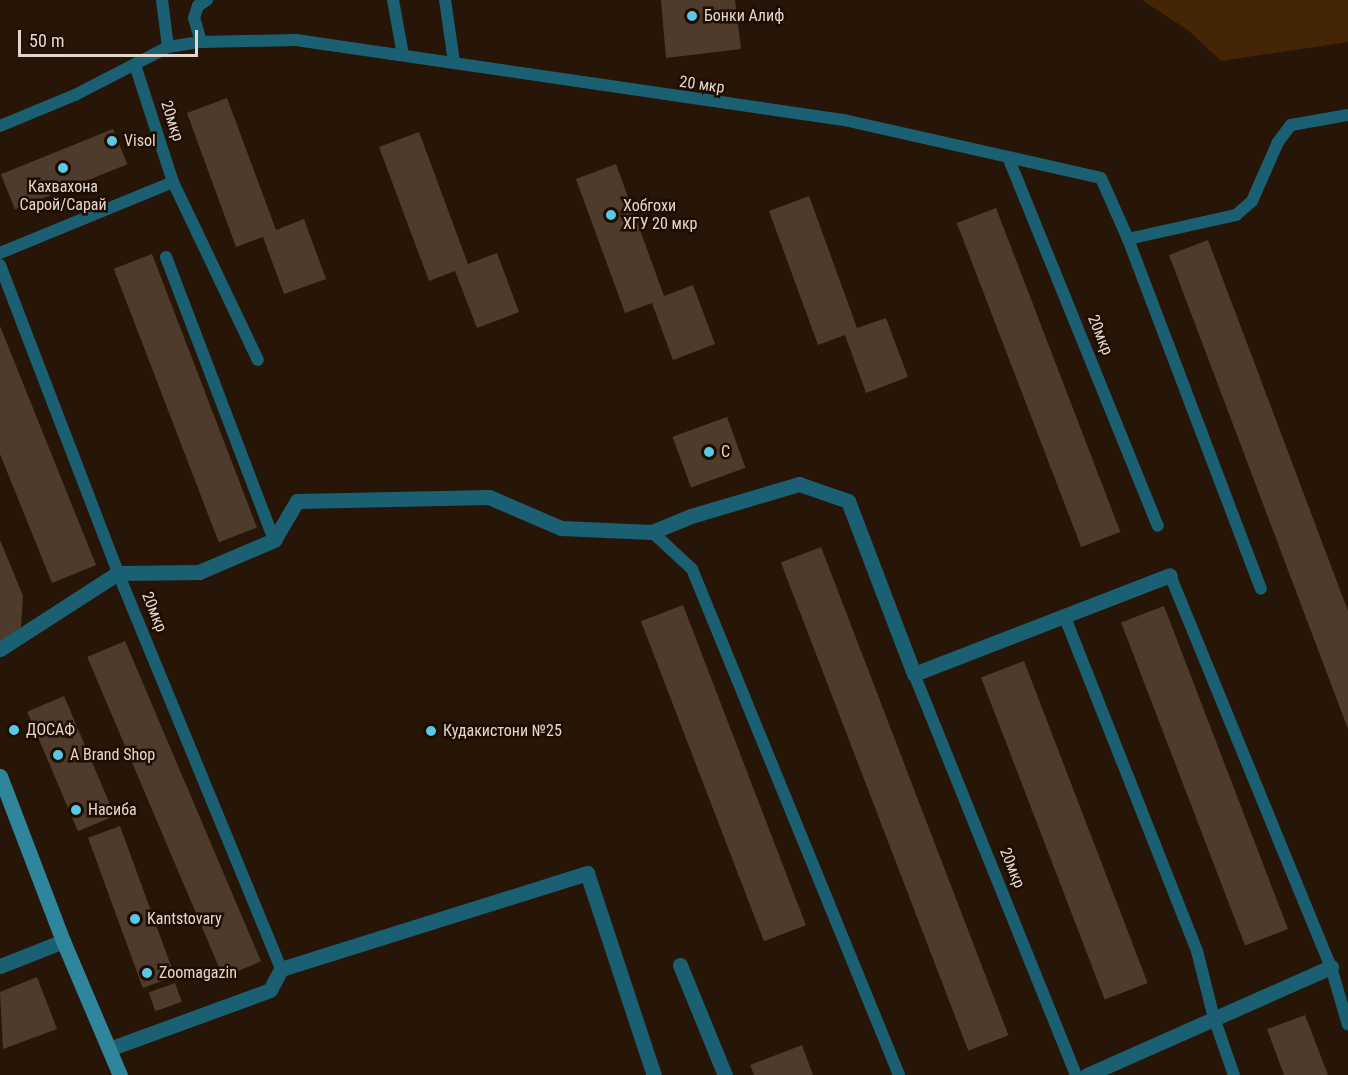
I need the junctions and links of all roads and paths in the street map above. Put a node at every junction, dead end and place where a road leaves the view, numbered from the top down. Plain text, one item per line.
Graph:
1 (162, 0) edge
2 (207, 0) edge
3 (393, 0) edge
4 (445, 0) edge
5 (201, 42) junction
6 (168, 47) junction
7 (403, 55) junction
8 (454, 62) junction
9 (135, 65) junction
10 (1348, 115) edge
11 (0, 126) edge
12 (1008, 157) junction
13 (173, 182) junction
14 (1128, 239) junction
15 (0, 253) edge
16 (166, 256) dead end
17 (0, 265) edge
18 (258, 360) dead end
19 (1158, 526) dead end
20 (652, 532) junction
21 (274, 540) junction
22 (118, 573) junction
23 (1170, 575) joint
24 (1261, 589) dead end
25 (1064, 615) junction
26 (0, 649) edge
27 (914, 674) junction
28 (0, 776) edge
29 (63, 941) junction
30 (680, 965) dead end
31 (0, 966) edge
32 (1331, 967) junction
33 (282, 969) junction
34 (1214, 1018) junction
35 (1348, 1025) edge
36 (109, 1049) junction
37 (120, 1075) edge
38 (654, 1075) edge
39 (725, 1075) edge
40 (899, 1075) edge
41 (1076, 1075) edge
42 (1087, 1075) edge
43 (1234, 1075) edge

1 - 6 lane
2 - 5 lane
3 - 7 lane
4 - 8 lane
5 - 6 lane, 20 мкр
5 - 7 lane, 20 мкр
6 - 9 lane, 20 мкр
7 - 8 lane, 20 мкр
8 - 12 lane, 20 мкр
9 - 11 lane, 20 мкр
9 - 13 lane, 20мкр
10 - 14 lane
12 - 14 lane, 20 мкр
12 - 19 lane, 20мкр
13 - 15 lane
13 - 18 lane, 20мкр
14 - 24 lane
16 - 21 lane
17 - 22 lane, 20мкр
20 - 21 street
20 - 27 street, 20мкр
20 - 40 lane
21 - 22 street
22 - 26 street
22 - 33 lane, 20мкр
23 - 25 street
23 - 32 lane
25 - 27 street
25 - 34 lane
27 - 41 lane, 20мкр
28 - 29 main road
29 - 31 street
29 - 36 main road
30 - 39 street
32 - 34 street
32 - 35 lane
33 - 36 street
33 - 38 street
34 - 42 street
34 - 43 lane
36 - 37 main road

